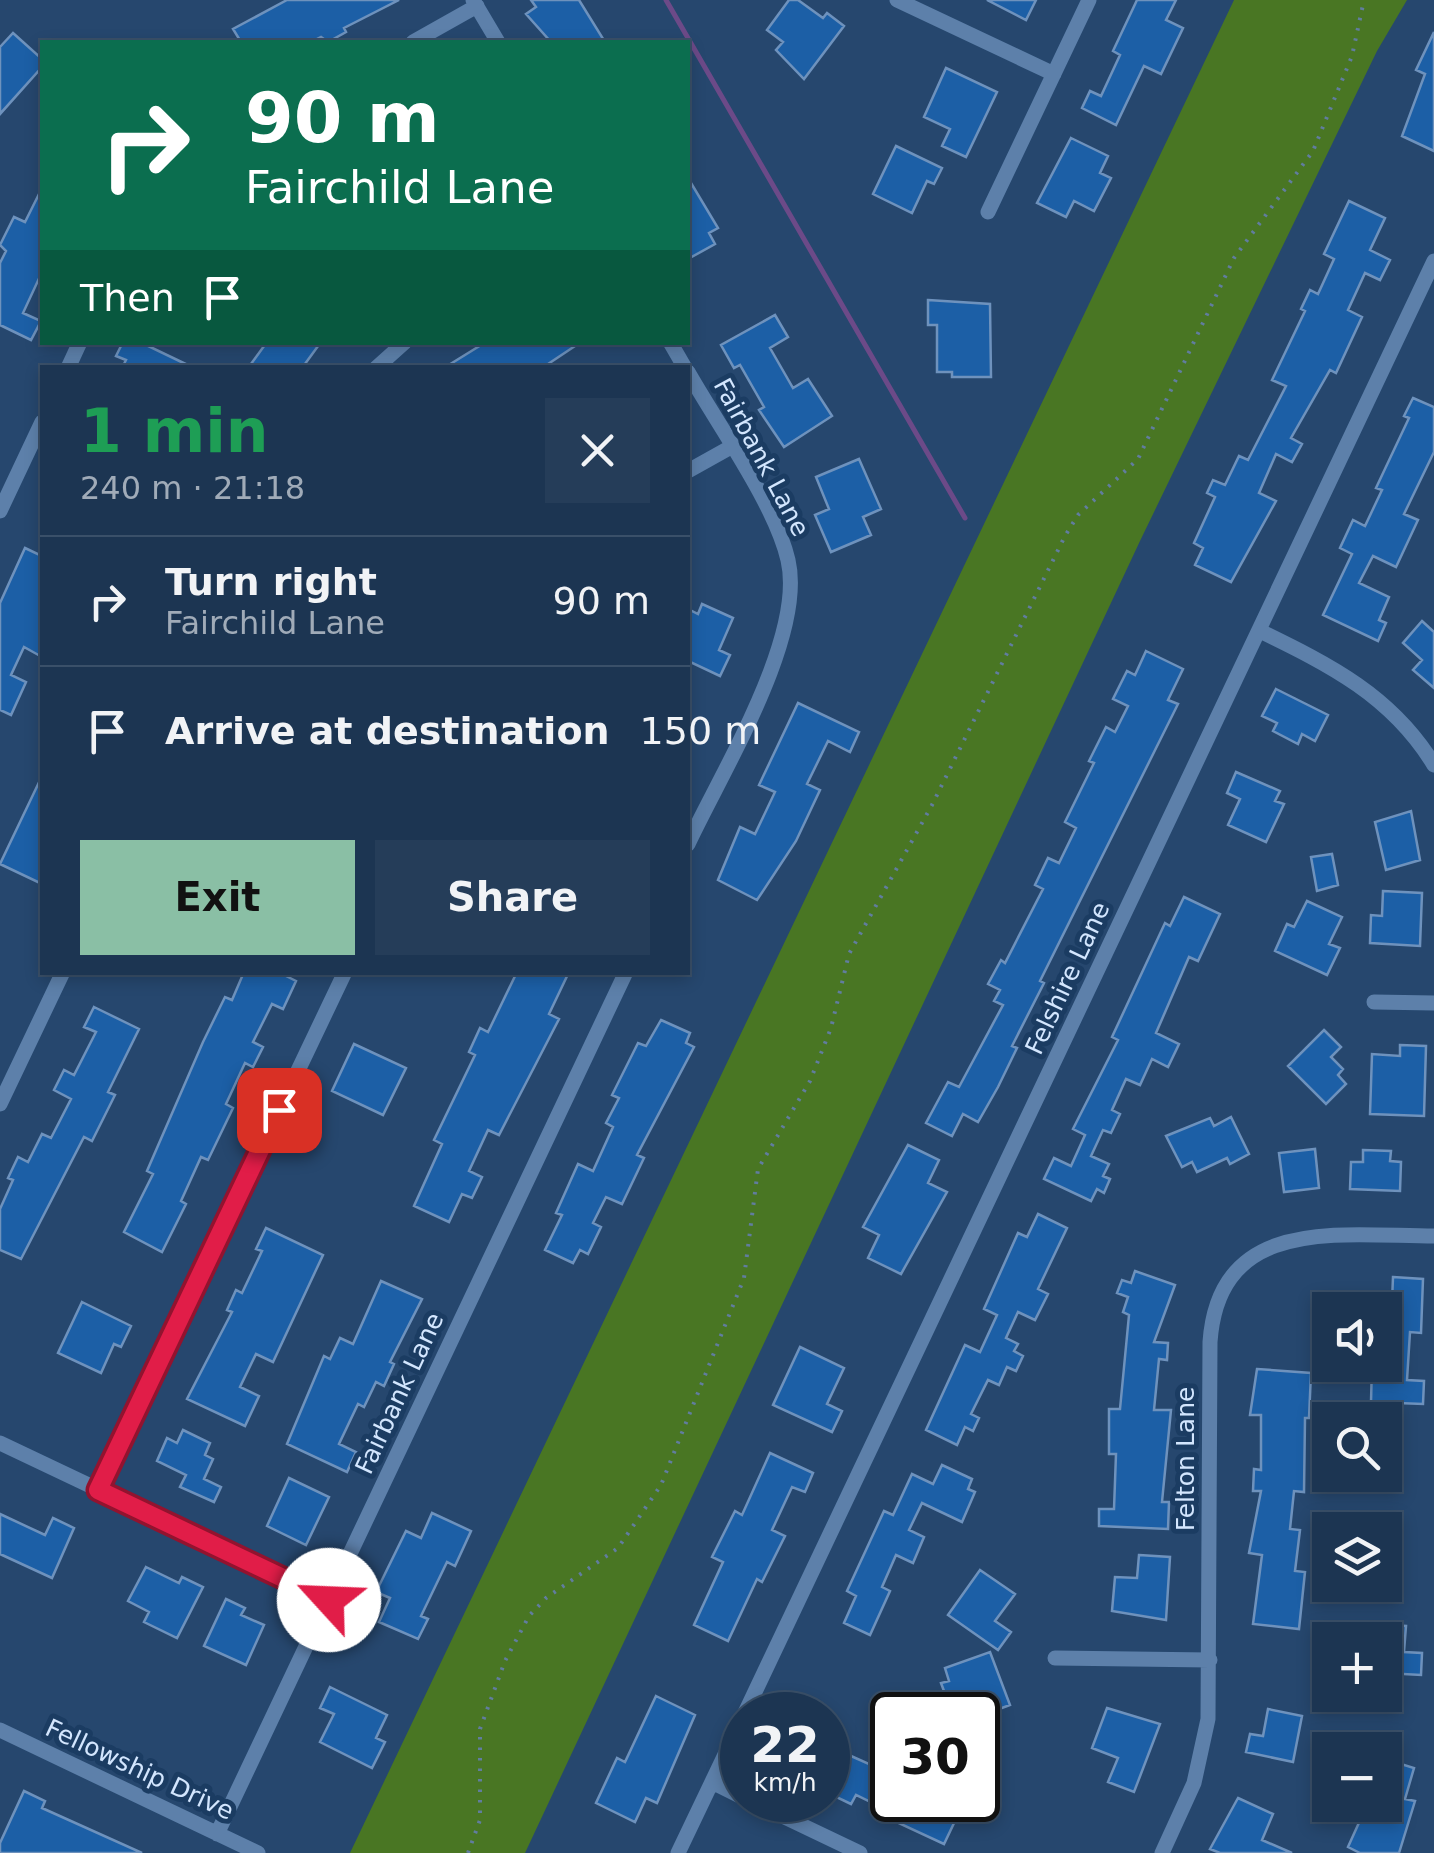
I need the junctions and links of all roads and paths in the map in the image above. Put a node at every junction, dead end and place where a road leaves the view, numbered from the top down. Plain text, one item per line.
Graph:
1 (897, 0) edge
2 (1089, 0) edge
3 (1364, 0) edge
4 (475, 3) edge
5 (416, 40) edge
6 (497, 40) edge
7 (1054, 74) junction
8 (988, 212) dead end
9 (1434, 261) edge
10 (402, 345) edge
11 (379, 365) edge
12 (690, 377) edge
13 (40, 426) edge
14 (730, 447) junction
15 (690, 470) edge
16 (0, 512) edge
17 (1260, 631) junction
18 (1434, 765) edge
19 (690, 840) edge
20 (61, 975) edge
21 (343, 975) edge
22 (625, 975) edge
23 (1374, 1002) dead end
24 (1434, 1003) edge
25 (0, 1104) edge
26 (1434, 1236) edge
27 (0, 1443) edge
28 (98, 1490) junction
29 (329, 1600) junction
30 (1055, 1658) dead end
31 (1210, 1660) junction
32 (756, 1692) edge
33 (0, 1730) edge
34 (720, 1766) edge
35 (712, 1782) junction
36 (720, 1786) edge
37 (796, 1822) edge
38 (217, 1834) junction
39 (258, 1853) edge
40 (468, 1853) edge
41 (678, 1853) edge
42 (860, 1853) edge
43 (1162, 1853) edge

1 - 7 street
2 - 7 street
3 - 40 path
4 - 5 street
4 - 6 street
7 - 8 street
9 - 17 street, Felshire Lane
10 - 11 street
12 - 14 street, Fairbank Lane
13 - 16 street
14 - 15 street
14 - 19 street, Fairbank Lane
17 - 18 street
17 - 32 street, Felshire Lane
20 - 25 street
21 - 28 street
22 - 29 street, Fairbank Lane
23 - 24 street
26 - 31 street, Felton Lane
27 - 28 street
28 - 29 street
29 - 38 street, Fairbank Lane
30 - 31 street
31 - 43 street, Felton Lane
33 - 38 street, Fellowship Drive
34 - 35 street, Felshire Lane
35 - 36 street
35 - 41 street, Felshire Lane
37 - 42 street
38 - 39 street, Fellowship Drive

